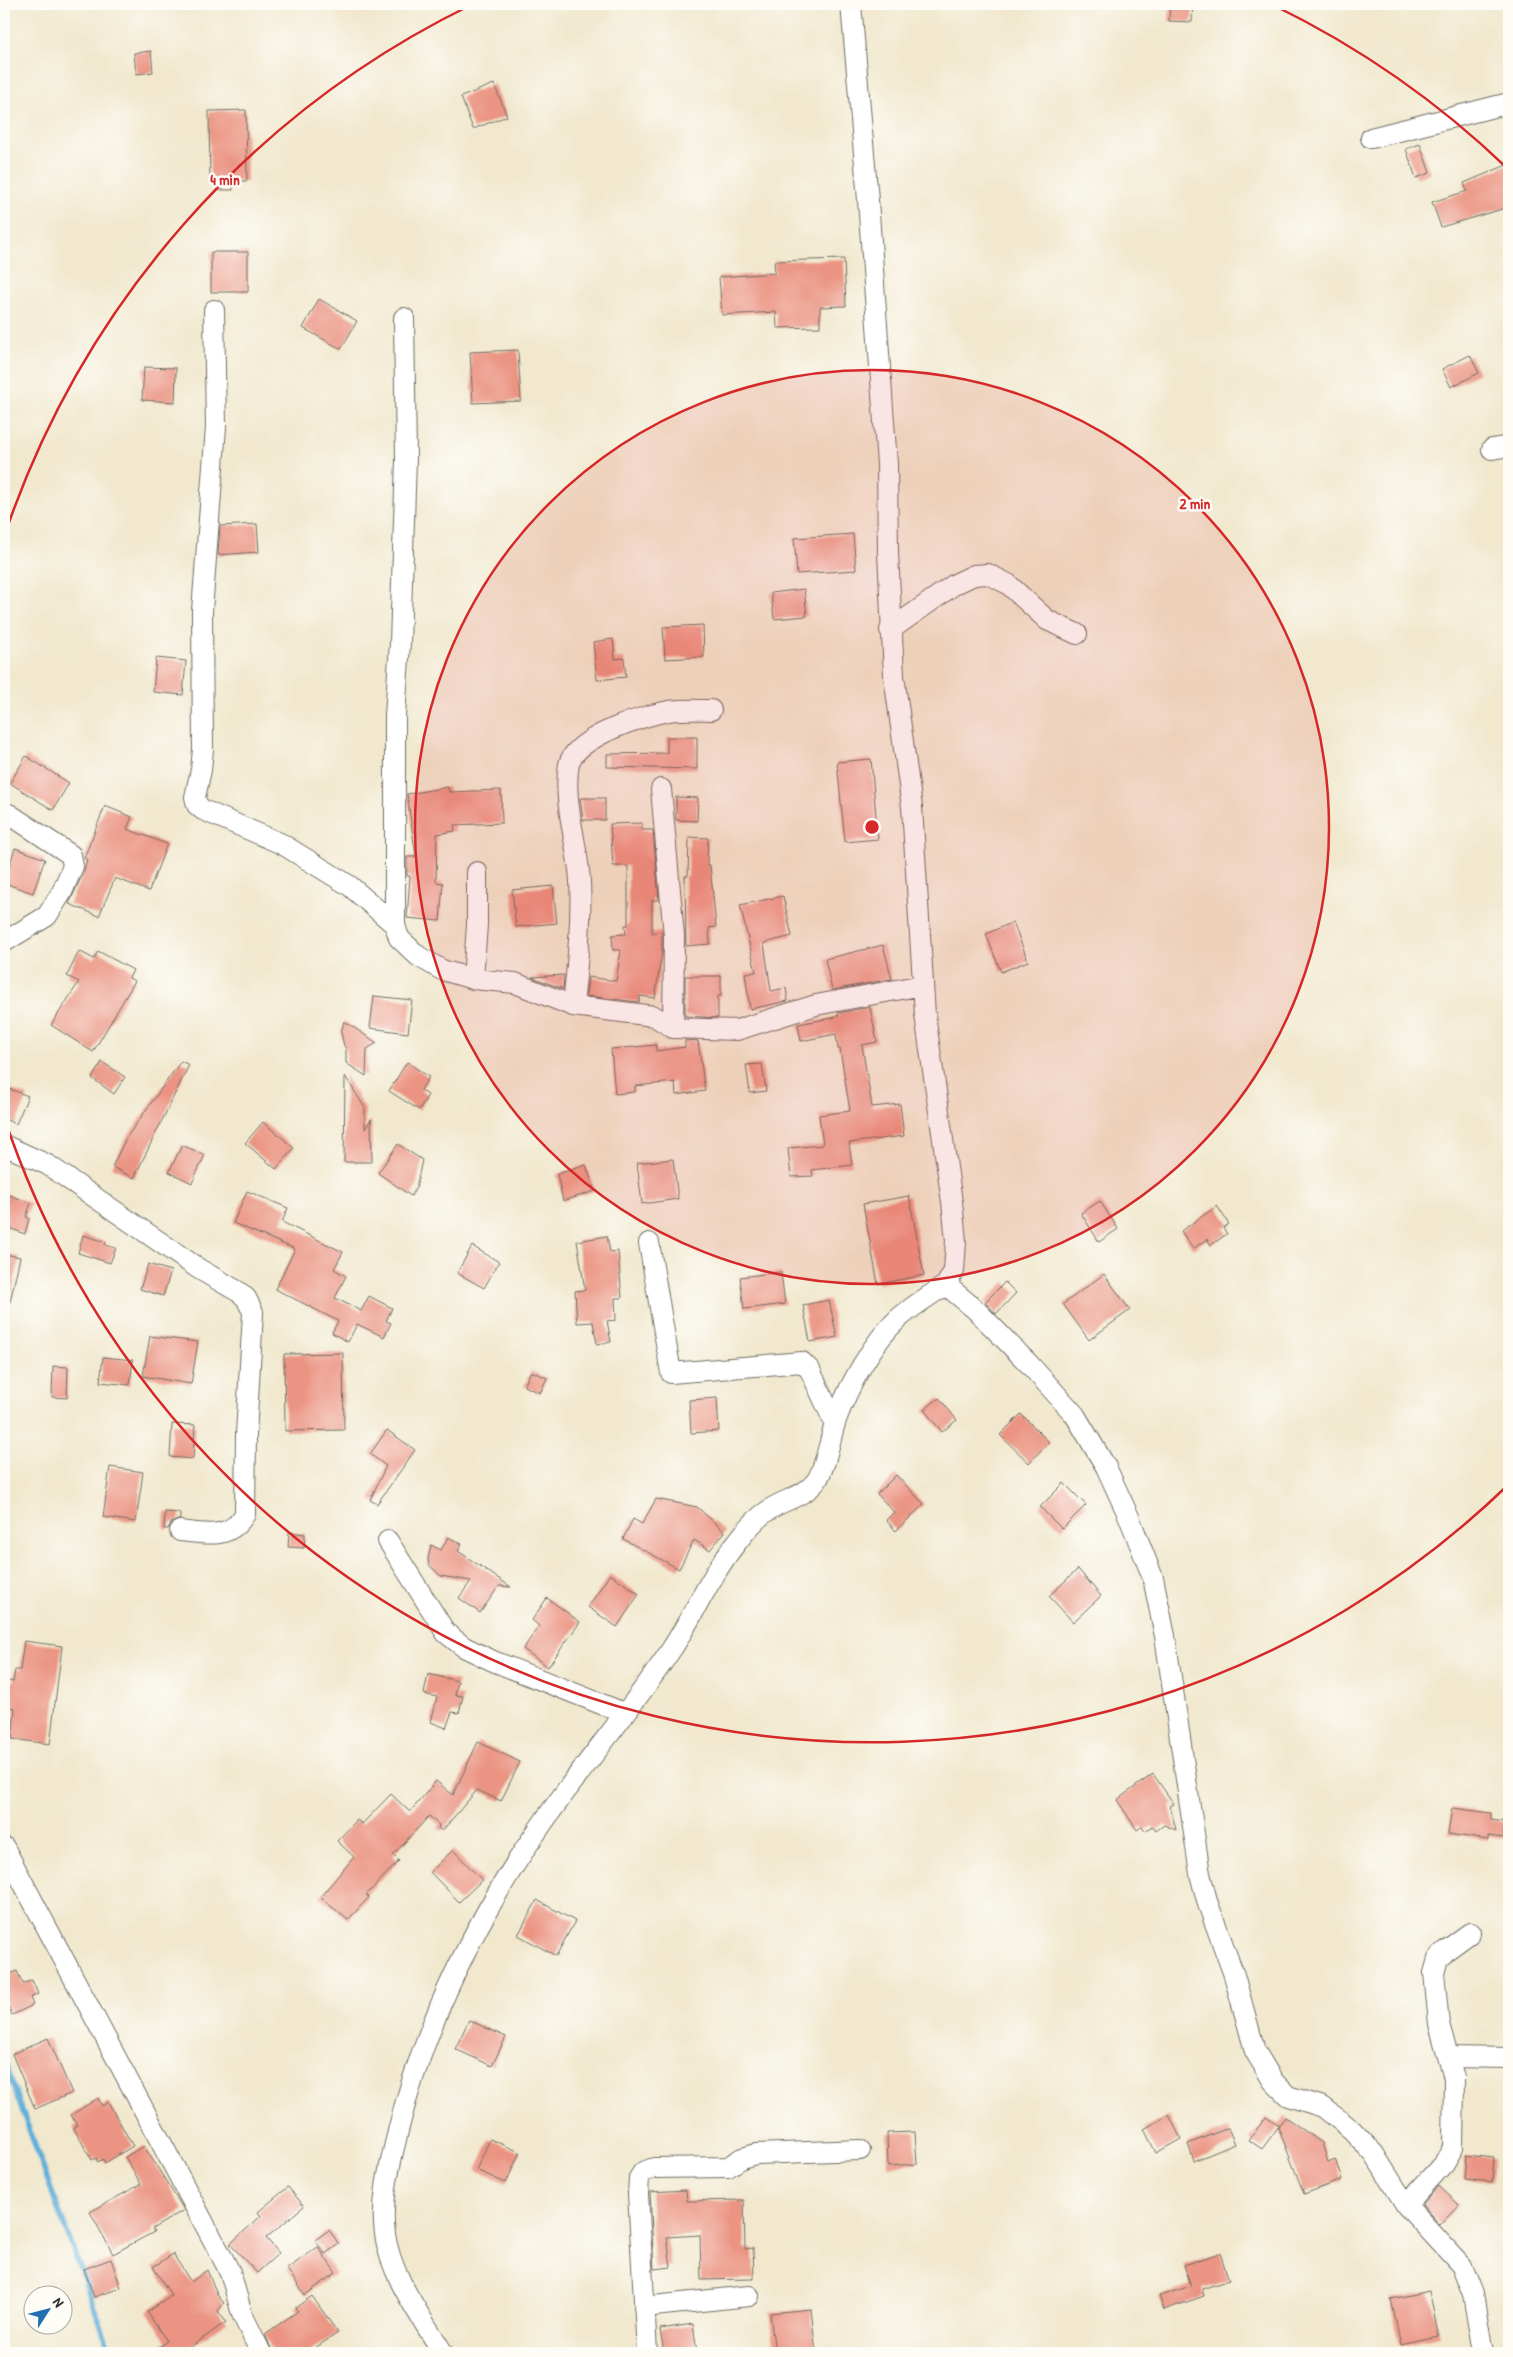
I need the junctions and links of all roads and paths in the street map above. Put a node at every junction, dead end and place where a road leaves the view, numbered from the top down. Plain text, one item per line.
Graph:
1 (851, 4) edge
2 (1509, 103) edge
3 (1371, 138) dead end
4 (214, 310) dead end
5 (404, 318) dead end
6 (890, 630) junction
7 (1077, 634) dead end
8 (711, 710) dead end
9 (661, 789) dead end
10 (9, 814) dead end
11 (477, 872) dead end
12 (395, 925) junction
13 (4, 942) edge
14 (473, 979) junction
15 (923, 985) junction
16 (573, 1006) junction
17 (673, 1028) junction
18 (4, 1145) edge
19 (649, 1243) dead end
20 (946, 1286) junction
21 (835, 1424) junction
22 (180, 1531) dead end
23 (388, 1541) dead end
24 (624, 1713) junction
25 (4, 1847) edge
26 (1470, 1933) dead end
27 (1448, 2057) junction
28 (1509, 2058) edge
29 (860, 2150) dead end
30 (1406, 2205) junction
31 (749, 2296) dead end
32 (644, 2307) junction
33 (260, 2353) edge
34 (443, 2353) edge
35 (647, 2353) edge
36 (1483, 2353) edge

1 - 6 street
2 - 3 street
4 - 12 street
5 - 12 street
6 - 7 street
6 - 15 street
8 - 16 street
9 - 17 street
10 - 13 street
11 - 14 street
12 - 14 street
14 - 16 street
15 - 17 street
15 - 20 street
16 - 17 street
18 - 22 street
19 - 21 street
20 - 21 street
20 - 30 street
21 - 24 street
23 - 24 street
24 - 34 street
25 - 33 street
26 - 27 street
27 - 28 street
27 - 30 street
29 - 32 street
30 - 36 street
31 - 32 street
32 - 35 street

